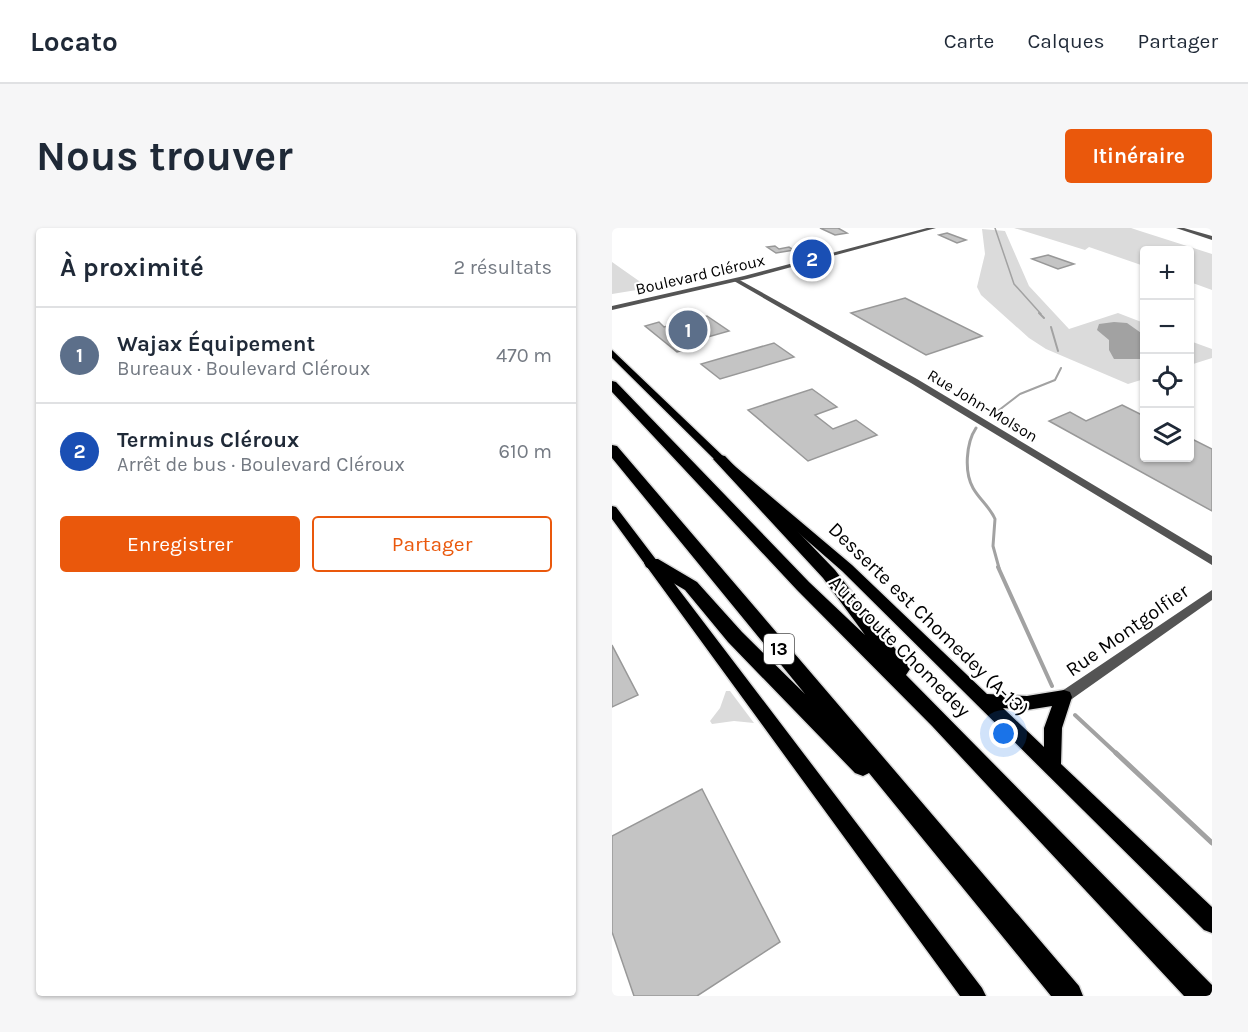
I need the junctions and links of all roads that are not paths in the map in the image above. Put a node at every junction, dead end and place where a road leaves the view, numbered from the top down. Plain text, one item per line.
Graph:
1 (933, 228) edge
2 (1179, 228) edge
3 (1212, 238) edge
4 (736, 280) junction
5 (612, 308) edge
6 (612, 353) edge
7 (612, 385) edge
8 (612, 449) edge
9 (720, 459) junction
10 (612, 510) edge
11 (1212, 561) edge
12 (652, 563) junction
13 (1212, 594) edge
14 (1064, 697) junction
15 (982, 700) junction
16 (939, 720) junction
17 (1052, 767) junction
18 (946, 850) junction
19 (1212, 922) edge
20 (974, 996) edge
21 (1069, 996) edge
22 (1203, 996) edge

1 - 4 street, Boulevard Cléroux
2 - 3 street
4 - 5 street, Boulevard Cléroux
4 - 11 street, Rue John-Molson
6 - 9 main road, Desserte est Chomedey (A-13)
7 - 16 highway, Autoroute Chomedey
8 - 18 highway, 13
9 - 15 main road, Desserte est Chomedey (A-13)
9 - 16 highway
10 - 12 main road
12 - 18 highway
12 - 20 main road
13 - 14 street, Rue Montgolfier
14 - 15 main road
14 - 17 main road
15 - 17 main road, Desserte est Chomedey (A-13)
16 - 22 highway, Autoroute Chomedey
17 - 19 main road, Desserte est Chomedey (A-13)
18 - 21 highway, 13

